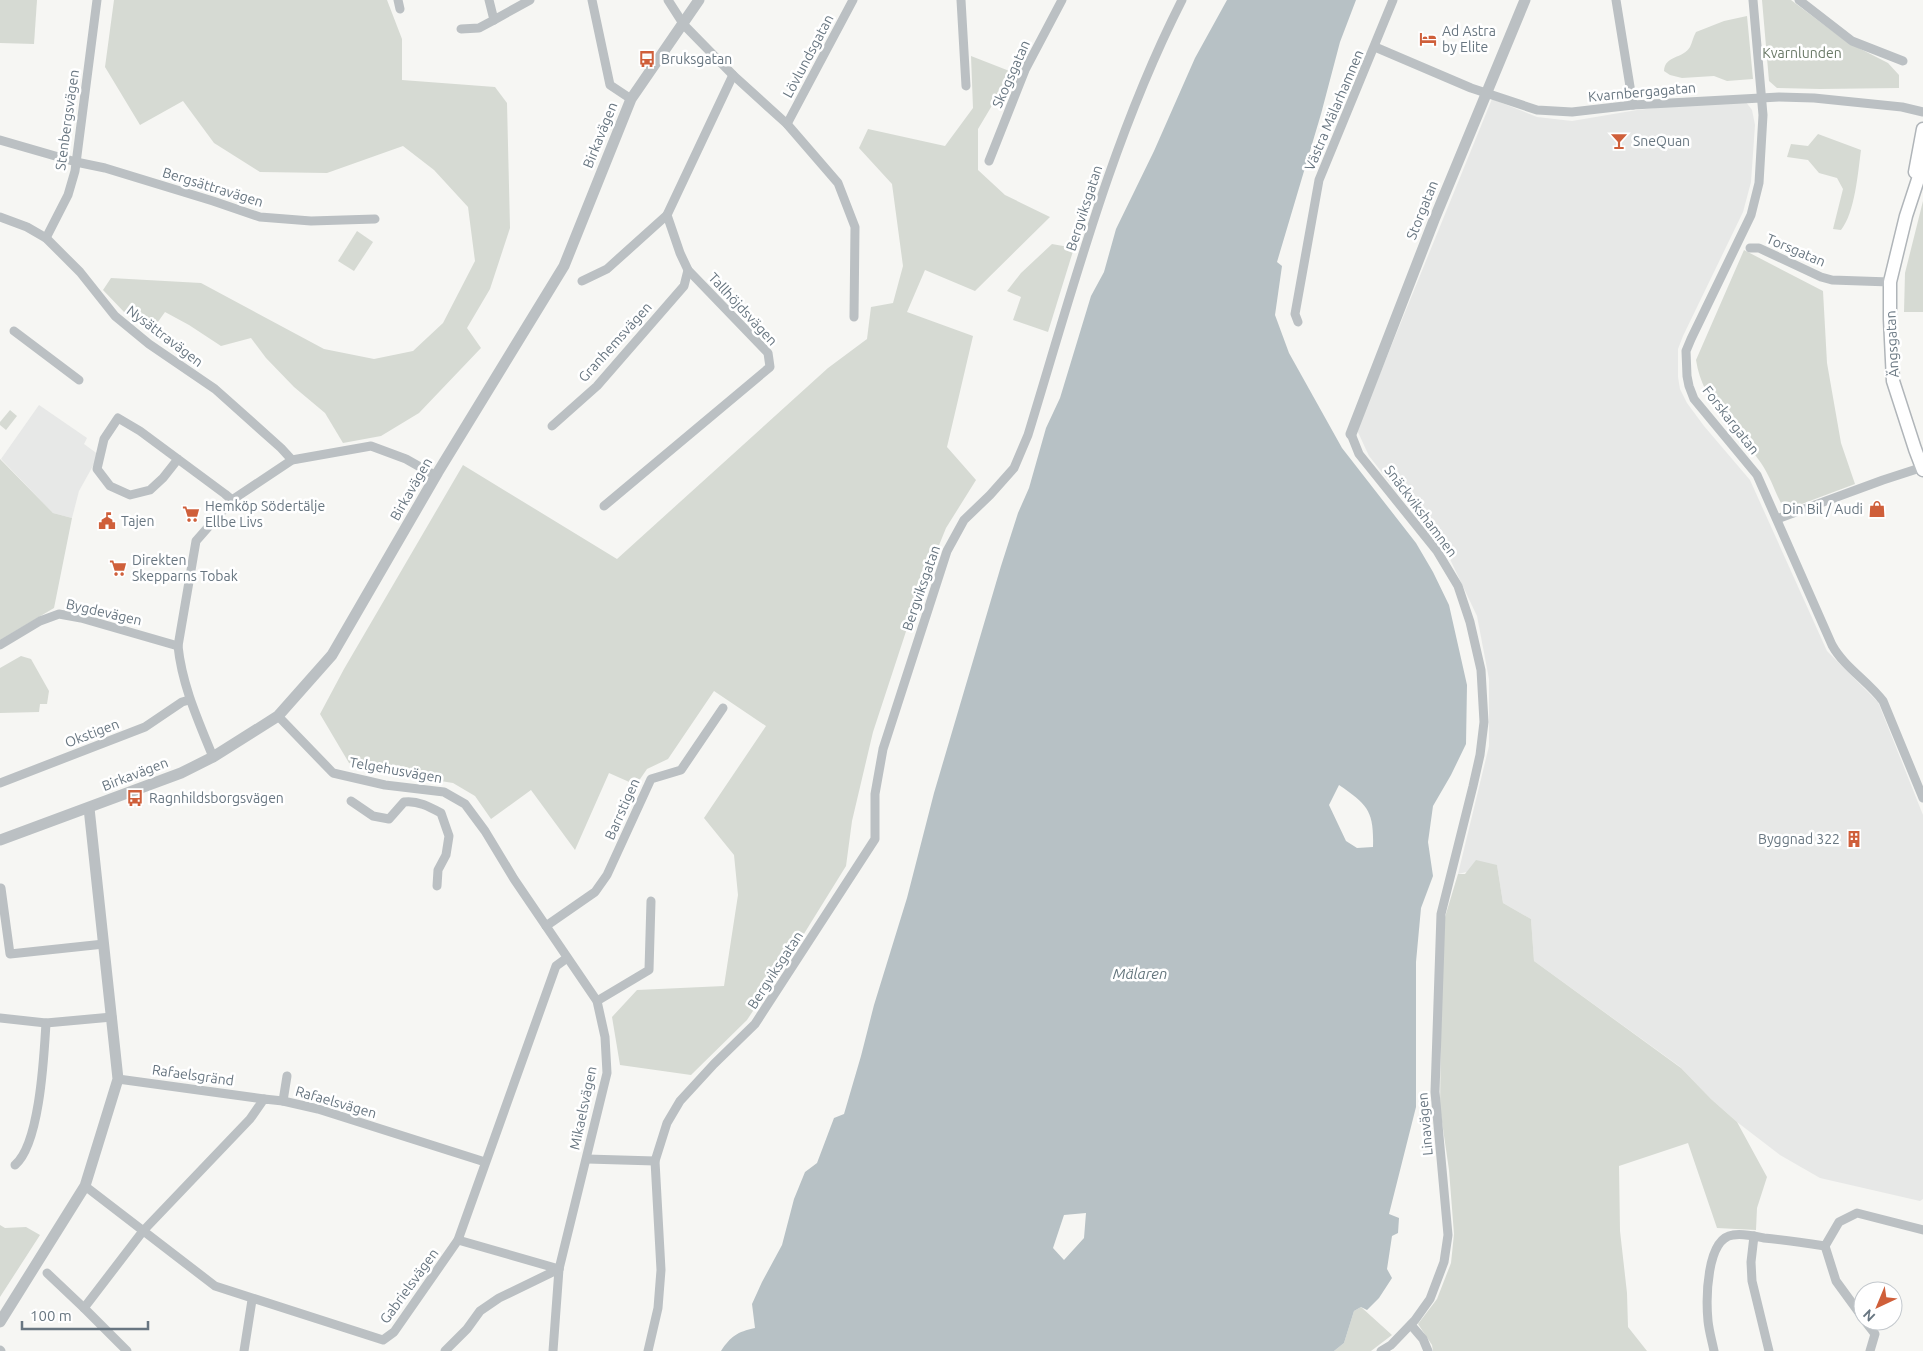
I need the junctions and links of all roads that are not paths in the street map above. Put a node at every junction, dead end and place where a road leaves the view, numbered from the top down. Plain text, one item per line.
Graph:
1 (97, 0) edge
2 (489, 0) edge
3 (530, 0) edge
4 (592, 0) edge
5 (668, 0) edge
6 (699, 0) edge
7 (853, 0) edge
8 (961, 0) edge
9 (1062, 0) edge
10 (1182, 0) edge
11 (1393, 0) edge
12 (1526, 0) edge
13 (1616, 0) edge
14 (1753, 0) edge
15 (1799, 0) edge
16 (494, 20) junction
17 (684, 25) junction
18 (460, 29) dead end
19 (1375, 47) junction
20 (1903, 61) dead end
21 (733, 75) junction
22 (966, 86) dead end
23 (1486, 93) junction
24 (631, 98) junction
25 (1760, 98) junction
26 (1633, 105) junction
27 (1923, 112) edge
28 (787, 124) junction
29 (1923, 129) edge
30 (0, 140) edge
31 (989, 161) dead end
32 (76, 162) junction
33 (1923, 164) edge
34 (667, 215) junction
35 (1906, 216) junction
36 (0, 217) edge
37 (375, 219) dead end
38 (46, 238) junction
39 (1750, 248) dead end
40 (688, 270) junction
41 (582, 281) dead end
42 (1890, 282) junction
43 (854, 317) dead end
44 (1298, 322) dead end
45 (14, 331) dead end
46 (79, 380) dead end
47 (552, 426) dead end
48 (1351, 434) joint
49 (178, 459) junction
50 (292, 460) junction
51 (1923, 468) edge
52 (436, 476) junction
53 (232, 500) junction
54 (604, 506) dead end
55 (1777, 519) junction
56 (0, 645) edge
57 (178, 646) junction
58 (189, 700) junction
59 (723, 708) dead end
60 (278, 716) junction
61 (213, 757) junction
62 (0, 783) edge
63 (1923, 798) edge
64 (351, 801) dead end
65 (89, 808) junction
66 (0, 840) edge
67 (1452, 872) joint
68 (437, 886) dead end
69 (1, 888) edge
70 (651, 901) dead end
71 (546, 926) junction
72 (104, 944) junction
73 (567, 958) junction
74 (597, 1001) junction
75 (112, 1017) junction
76 (0, 1018) edge
77 (46, 1023) junction
78 (287, 1076) dead end
79 (118, 1079) junction
80 (264, 1099) junction
81 (283, 1100) junction
82 (587, 1159) junction
83 (655, 1161) junction
84 (485, 1162) junction
85 (15, 1165) dead end
86 (84, 1186) junction
87 (1923, 1230) edge
88 (143, 1231) junction
89 (1754, 1236) junction
90 (458, 1240) junction
91 (1825, 1246) junction
92 (559, 1269) junction
93 (47, 1273) dead end
94 (252, 1300) junction
95 (1853, 1305) edge
96 (84, 1308) junction
97 (0, 1322) edge
98 (1411, 1325) junction
99 (1873, 1331) edge
100 (127, 1351) edge
101 (244, 1351) edge
102 (445, 1351) edge
103 (553, 1351) edge
104 (648, 1351) edge
105 (1381, 1351) edge
106 (1428, 1351) edge
107 (1714, 1351) edge
108 (1769, 1351) edge
109 (1870, 1351) edge

1 - 32 street, Stenbergsvägen
2 - 16 street
3 - 16 street
4 - 24 street
5 - 17 street
6 - 17 street, Birkavägen
7 - 28 street, Lövlundsgatan
8 - 22 street
9 - 31 street, Skogsgatan
10 - 83 street, Bergviksgatan
11 - 19 street, Västra Mälarhamnen
12 - 23 street, Storgatan
13 - 26 street
14 - 25 street, Forskargatan
15 - 20 street
16 - 18 street
17 - 21 street
17 - 24 street, Birkavägen
19 - 23 street, Kvarnbergagatan
19 - 44 street, Västra Mälarhamnen
21 - 28 street
21 - 34 street
23 - 26 street, Kvarnbergagatan
23 - 48 street, Storgatan
24 - 52 street, Birkavägen
25 - 26 street, Kvarnbergagatan
25 - 27 street, Kvarnbergagatan
25 - 55 street, Forskargatan
28 - 43 street
29 - 35 main road, Ängsgatan
30 - 32 street, Bergsättravägen
32 - 37 street, Bergsättravägen
32 - 38 street, Stenbergsvägen
33 - 35 main road, Ängsgatan
34 - 40 street, Tallhöjdsvägen
34 - 41 street
35 - 42 main road, Ängsgatan
36 - 38 street, Nysättravägen
38 - 50 street, Nysättravägen
39 - 42 street, Torsgatan
40 - 47 street, Granhemsvägen
40 - 54 street, Tallhöjdsvägen
42 - 51 main road, Ängsgatan
45 - 46 street
48 - 67 street, Snäckvikshamnen
49 - 49 street
49 - 53 street
50 - 52 street
50 - 53 street
51 - 55 street
52 - 60 street, Birkavägen
53 - 57 street
55 - 63 street, Forskargatan
56 - 57 street, Bygdevägen
57 - 58 street
58 - 61 street
58 - 62 street, Okstigen
59 - 71 street, Barrstigen
60 - 61 street, Birkavägen
60 - 71 street, Telgehusvägen
61 - 65 street, Birkavägen
64 - 68 street
65 - 66 street, Birkavägen
65 - 72 street
67 - 98 street, Linavägen
69 - 72 street
70 - 74 street
71 - 73 street, Telgehusvägen
72 - 75 street
73 - 74 street, Mikaelsvägen
73 - 84 street, Gabrielsvägen
74 - 82 street, Mikaelsvägen
75 - 77 street
75 - 79 street
76 - 77 street
77 - 85 street
78 - 81 street
79 - 80 street, Rafaelsgränd
79 - 86 street
80 - 81 street, Rafaelsvägen
80 - 88 street
81 - 84 street, Rafaelsvägen
82 - 83 street
82 - 92 street, Mikaelsvägen
83 - 104 street, Bergviksgatan
84 - 90 street, Gabrielsvägen
86 - 88 street, Gabrielsvägen
86 - 97 street
87 - 91 street
88 - 94 street, Gabrielsvägen
88 - 96 street
89 - 91 street
89 - 107 street
89 - 108 street
90 - 92 street
90 - 94 street, Gabrielsvägen
91 - 95 street
92 - 102 street
92 - 103 street, Mikaelsvägen
93 - 96 street
94 - 101 street
96 - 100 street
98 - 105 street, Linavägen
98 - 106 street
99 - 109 street

